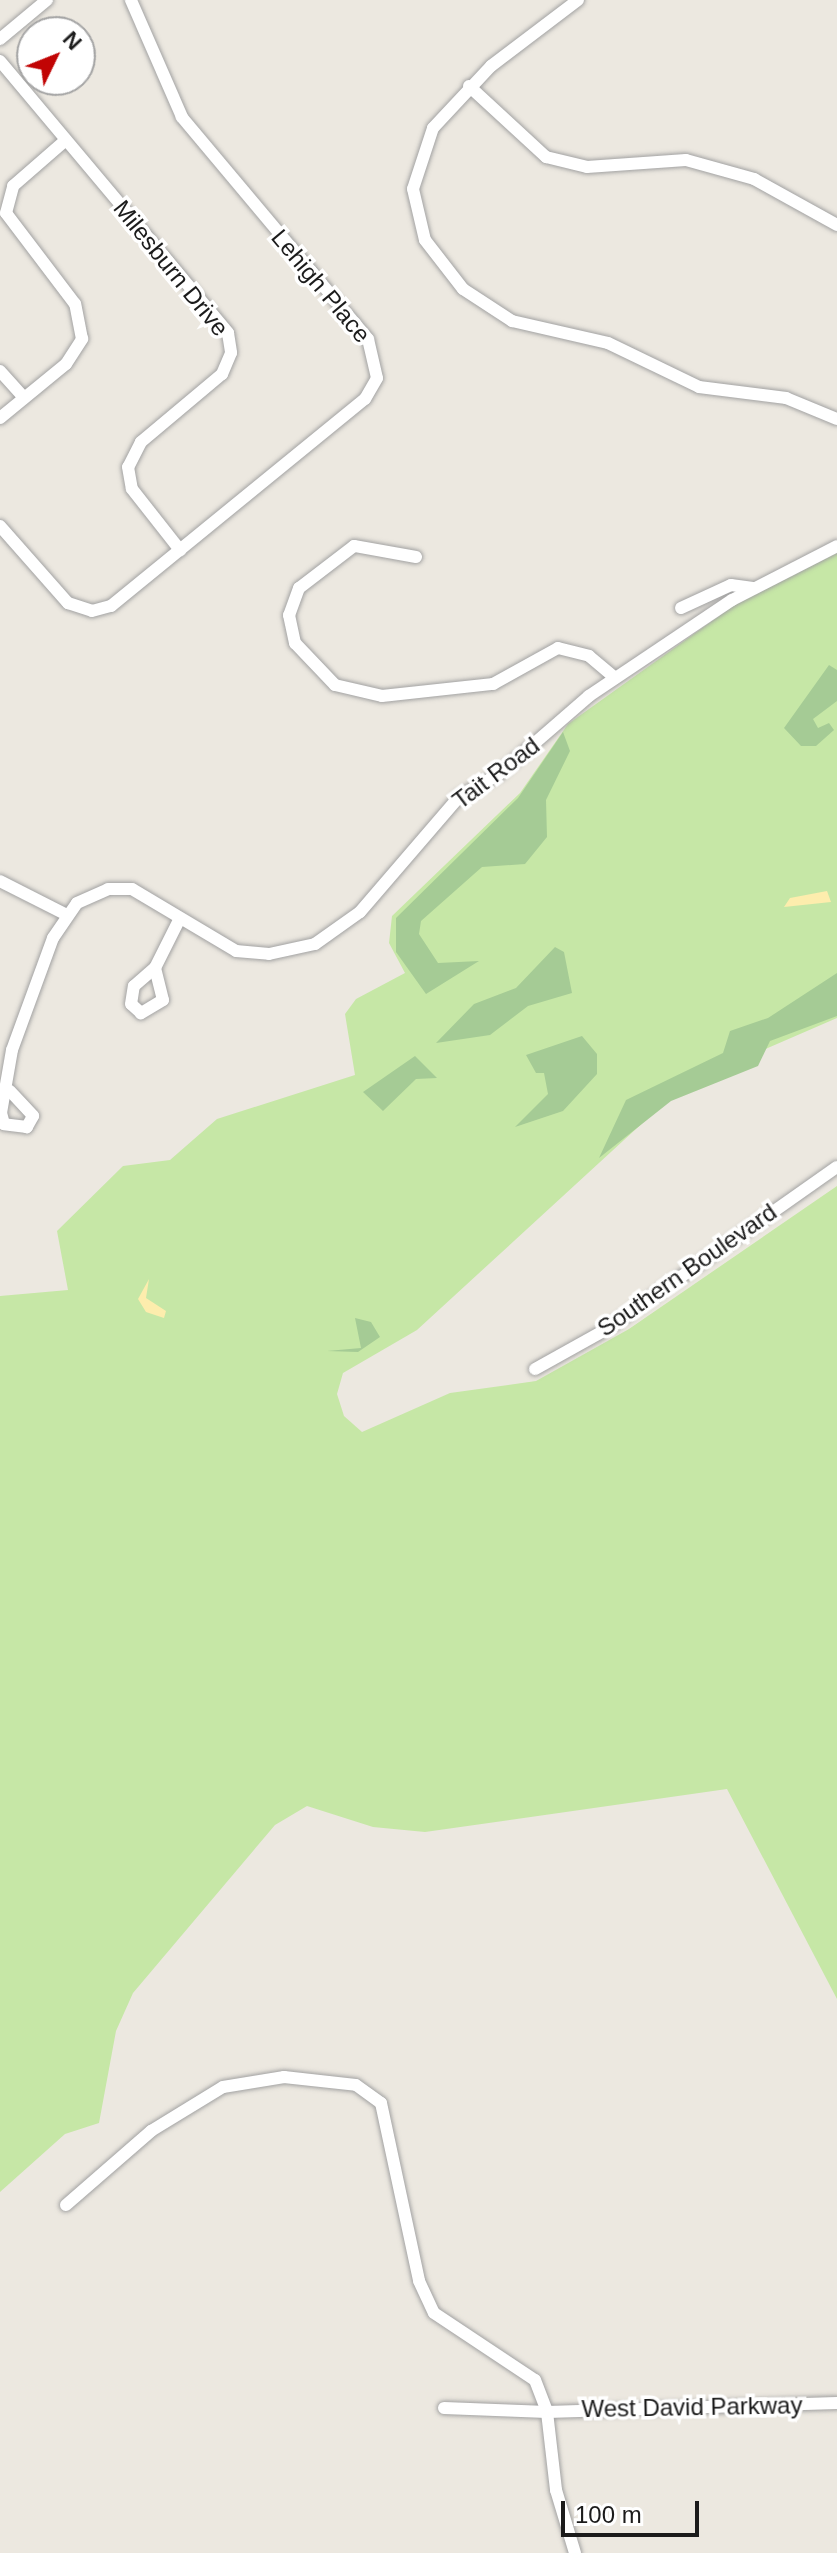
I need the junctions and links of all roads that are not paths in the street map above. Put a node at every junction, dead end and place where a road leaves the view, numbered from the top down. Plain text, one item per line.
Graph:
1 (47, 0) edge
2 (131, 0) edge
3 (578, 0) edge
4 (0, 39) edge
5 (0, 61) edge
6 (469, 86) junction
7 (66, 140) junction
8 (837, 225) edge
9 (0, 371) edge
10 (24, 398) junction
11 (0, 418) edge
12 (837, 419) edge
13 (0, 526) edge
14 (837, 546) edge
15 (180, 550) junction
16 (416, 557) dead end
17 (753, 588) junction
18 (681, 608) dead end
19 (615, 678) junction
20 (0, 881) edge
21 (65, 914) junction
22 (179, 920) junction
23 (155, 968) dead end
24 (10, 1091) dead end
25 (837, 1167) edge
26 (535, 1369) dead end
27 (66, 2205) dead end
28 (837, 2403) edge
29 (444, 2408) dead end
30 (547, 2412) junction
31 (575, 2553) edge

1 - 4 street
2 - 15 street, Lehigh Place
3 - 6 street
5 - 7 street, Milesburn Drive
6 - 8 street
6 - 12 street
7 - 10 street
7 - 15 street, Milesburn Drive
9 - 10 street
10 - 11 street
13 - 15 street, Lehigh Place
14 - 17 street, Tait Road
16 - 19 street
17 - 18 street, Tait Road
17 - 19 street, Tait Road
19 - 22 street, Tait Road
20 - 21 street
21 - 22 street
21 - 24 street
22 - 23 street
25 - 26 street, Southern Boulevard
27 - 30 street, West David Parkway
28 - 30 street, West David Parkway
29 - 30 street, West David Parkway
30 - 31 street, West David Parkway

